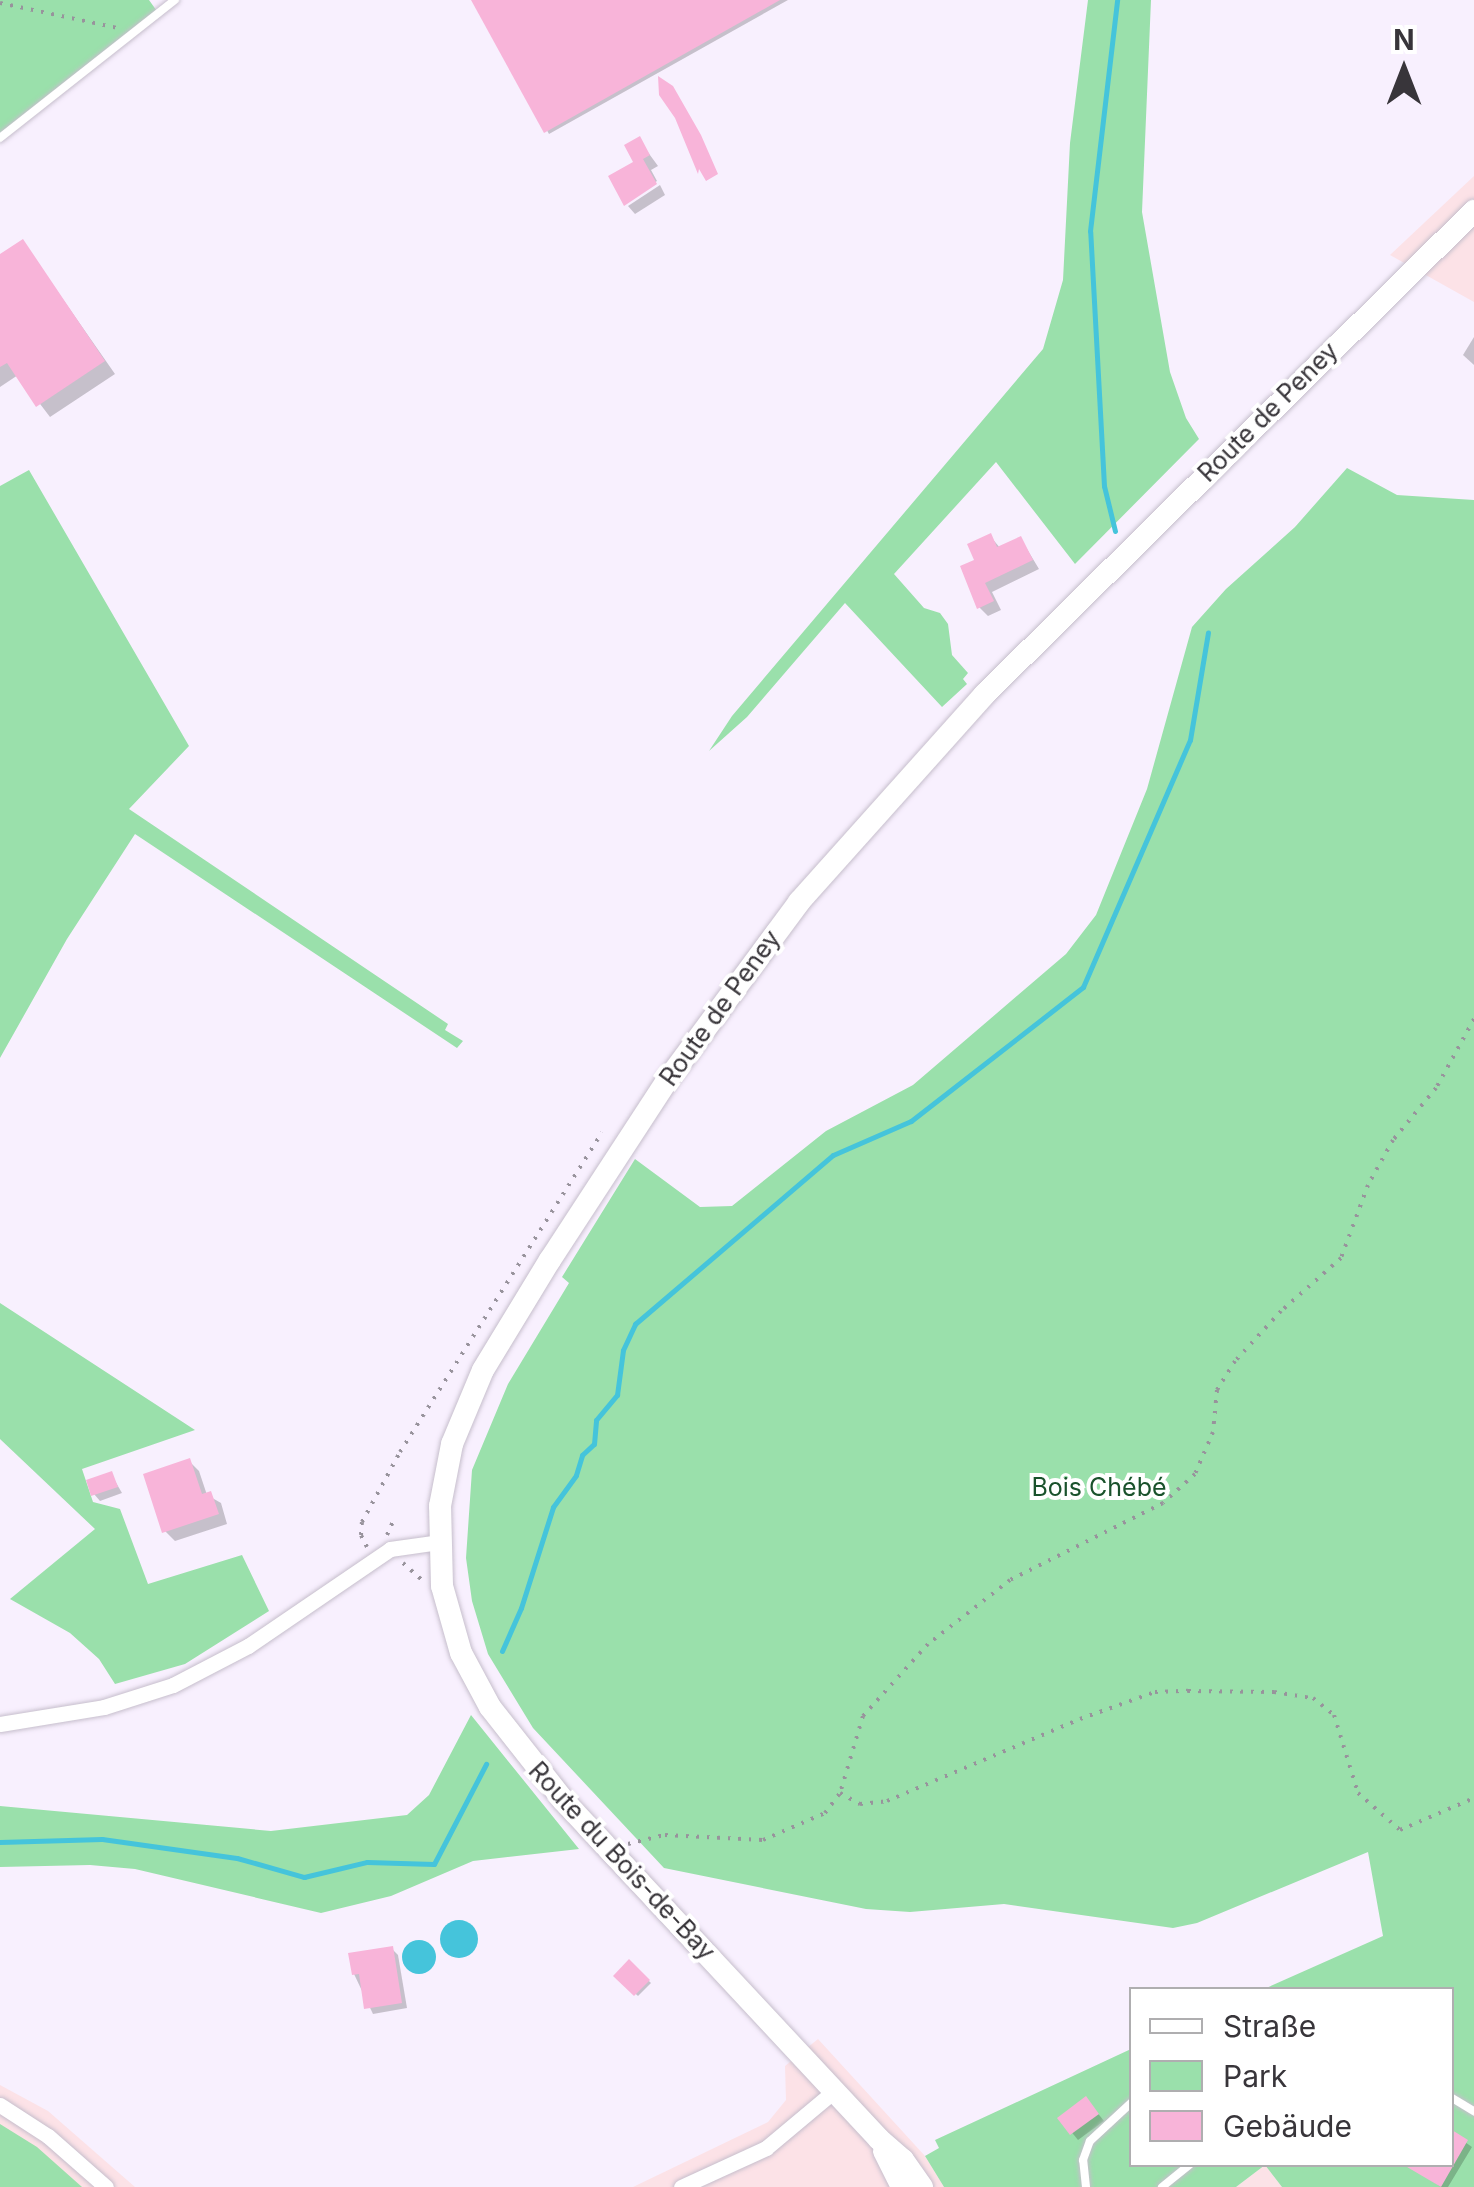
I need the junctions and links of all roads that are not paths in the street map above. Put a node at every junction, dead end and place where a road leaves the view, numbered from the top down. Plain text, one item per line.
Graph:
1 (174, 0) edge
2 (0, 138) edge
3 (1474, 211) edge
4 (439, 1542) junction
5 (0, 1724) edge
6 (835, 2090) junction
7 (1129, 2105) edge
8 (0, 2106) edge
9 (879, 2139) junction
10 (1186, 2167) edge
11 (106, 2187) edge
12 (682, 2187) edge
13 (902, 2187) edge
14 (922, 2187) edge
15 (1086, 2187) edge
16 (1162, 2187) edge

1 - 2 lane
3 - 4 main road, Route de Peney
4 - 5 street
4 - 6 main road, Route du Bois-de-Bay
6 - 9 main road, Route du Bois-de-Bay
6 - 12 street
7 - 15 lane
8 - 11 street
9 - 13 main road, Route du Bois-de-Bay
9 - 14 main road, Route du Bois-de-Bay
10 - 16 lane

